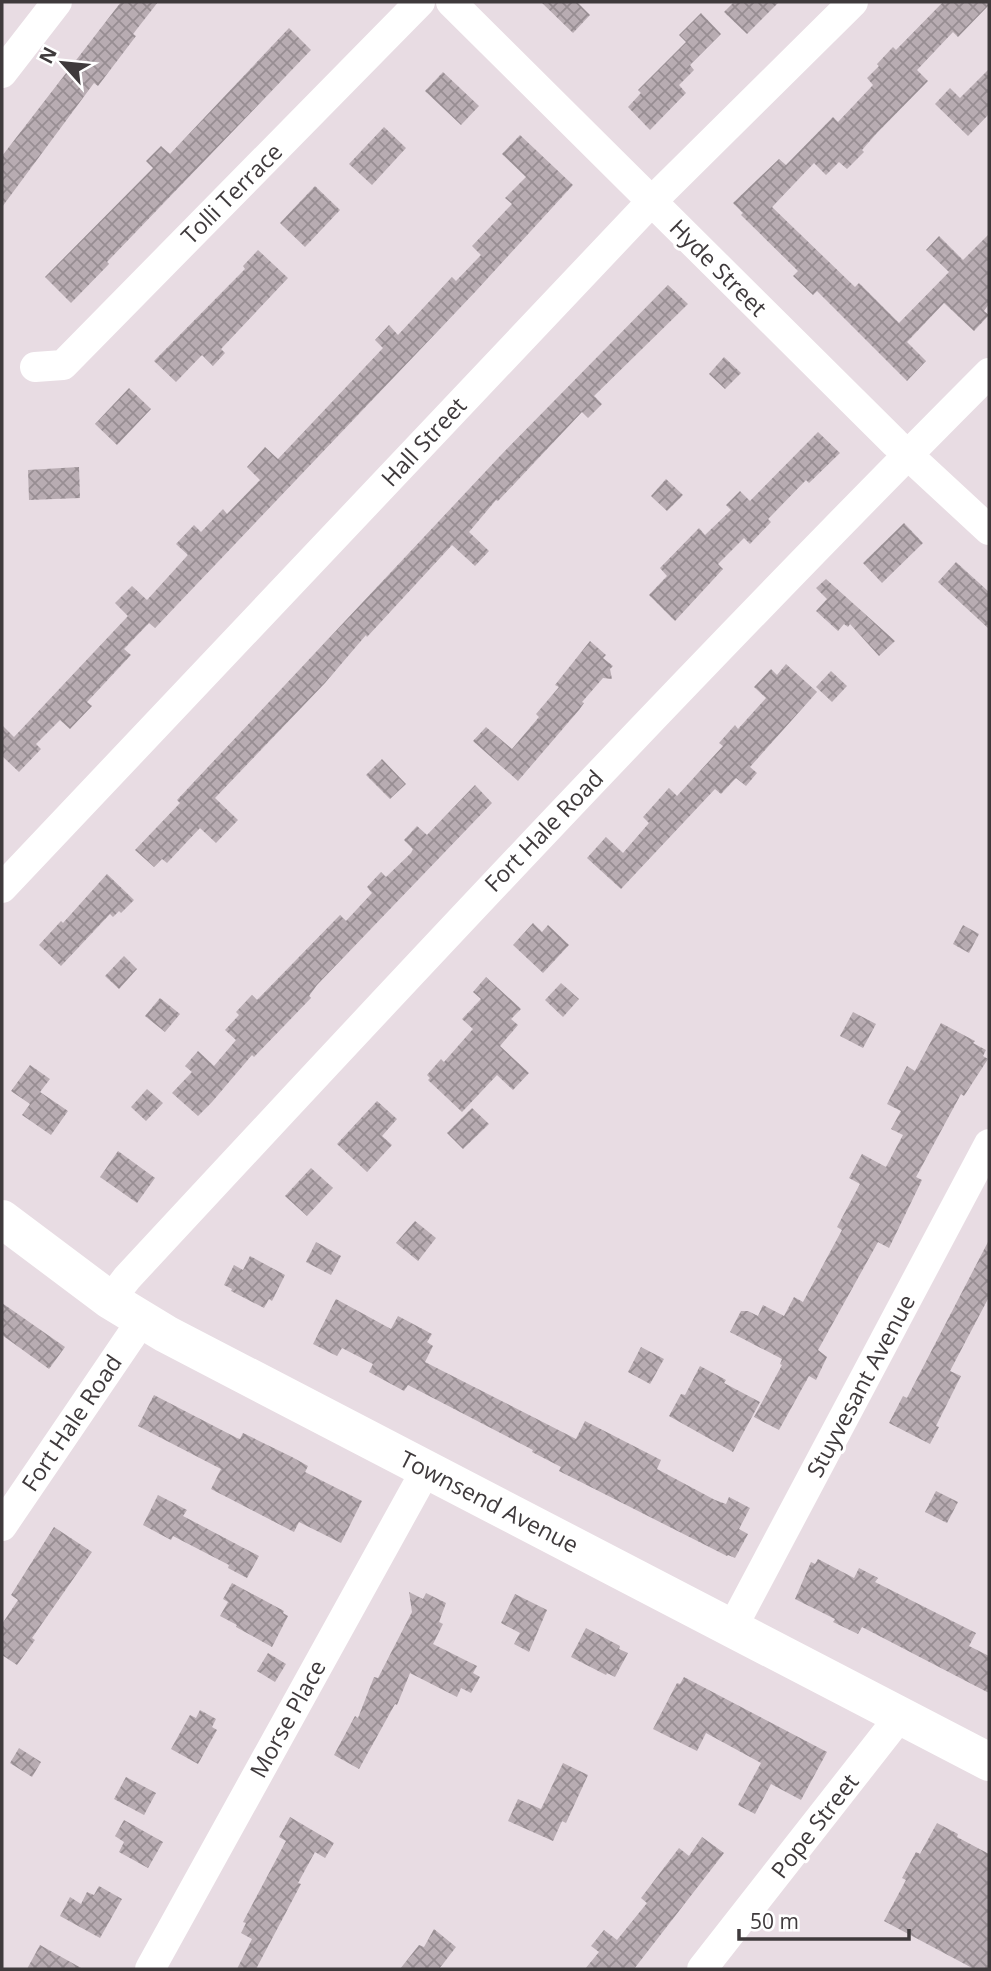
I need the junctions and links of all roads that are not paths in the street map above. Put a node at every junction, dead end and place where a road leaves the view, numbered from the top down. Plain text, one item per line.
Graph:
1 (57, 2) edge
2 (420, 2) edge
3 (452, 2) edge
4 (853, 2) edge
5 (2, 73) edge
6 (651, 202) junction
7 (35, 366) dead end
8 (989, 373) edge
9 (908, 455) junction
10 (989, 530) edge
11 (2, 888) edge
12 (989, 1144) edge
13 (2, 1219) edge
14 (110, 1300) junction
15 (142, 1320) junction
16 (426, 1470) junction
17 (2, 1526) edge
18 (732, 1628) junction
19 (901, 1715) junction
20 (989, 1762) edge
21 (150, 1969) edge
22 (702, 1969) edge

1 - 5 street
2 - 7 street, Tolli Terrace
3 - 6 street, Hyde Street
4 - 6 street, Hall Street
6 - 9 street, Hyde Street
6 - 11 street, Hall Street
8 - 9 street, Fort Hale Road
9 - 10 street, Hyde Street
9 - 14 street, Fort Hale Road
12 - 18 street, Stuyvesant Avenue
13 - 14 main road, Townsend Avenue
14 - 15 main road, Townsend Avenue
15 - 16 main road, Townsend Avenue
15 - 17 street, Fort Hale Road
16 - 18 main road, Townsend Avenue
16 - 21 street, Morse Place
18 - 19 main road, Townsend Avenue
19 - 20 main road, Townsend Avenue
19 - 22 street, Pope Street

